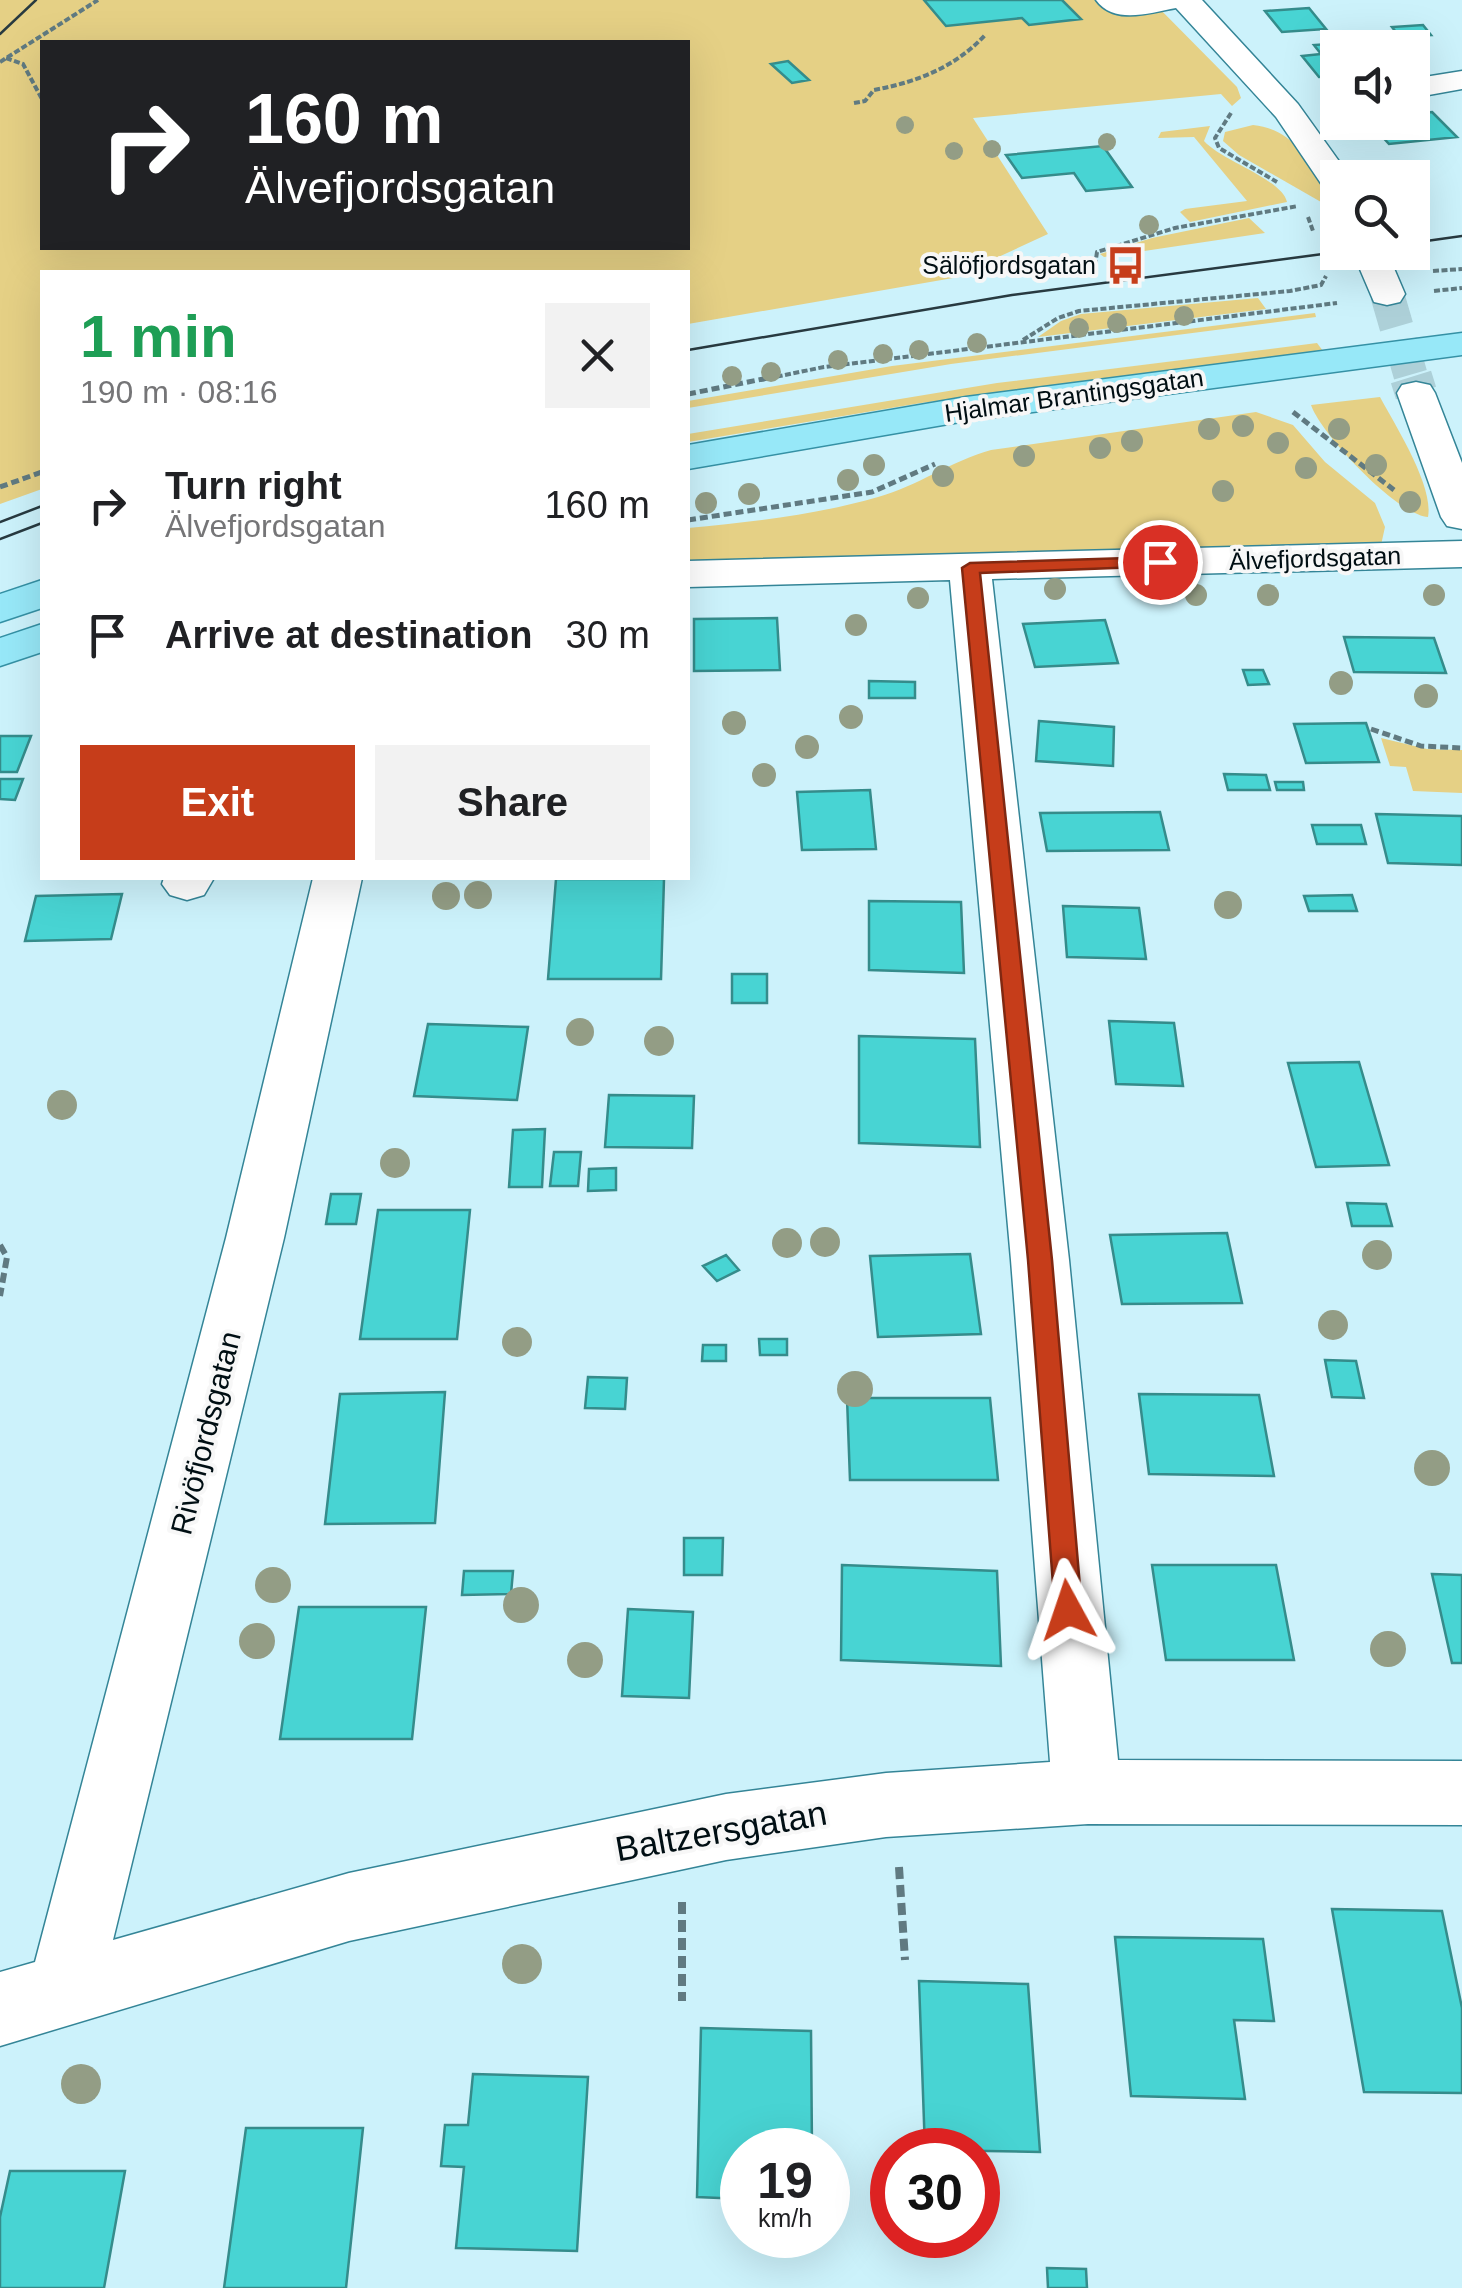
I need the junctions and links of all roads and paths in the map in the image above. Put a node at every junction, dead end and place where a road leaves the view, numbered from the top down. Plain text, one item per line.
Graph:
1 (98, 0) edge
2 (1111, 0) edge
3 (1174, 0) edge
4 (1185, 0) edge
5 (986, 34) dead end
6 (2, 59) edge
7 (1462, 80) edge
8 (1430, 86) edge
9 (40, 95) edge
10 (854, 103) dead end
11 (1316, 104) dead end
12 (1283, 108) junction
13 (1232, 112) dead end
14 (1321, 160) edge
15 (1286, 188) dead end
16 (1292, 197) dead end
17 (1299, 206) junction
18 (1313, 231) dead end
19 (1096, 266) dead end
20 (1462, 269) edge
21 (1325, 270) edge
22 (1378, 270) edge
23 (1430, 270) edge
24 (1462, 288) edge
25 (1423, 293) dead end
26 (1387, 294) tunnel mouth
27 (1346, 302) dead end
28 (1462, 311) edge
29 (1020, 342) junction
30 (1462, 344) edge
31 (900, 384) dead end
32 (1416, 393) tunnel mouth
33 (690, 394) edge
34 (1290, 410) dead end
35 (690, 457) edge
36 (40, 473) edge
37 (0, 487) edge
38 (1400, 495) dead end
39 (1462, 518) edge
40 (1462, 554) edge
41 (970, 568) junction
42 (690, 574) edge
43 (40, 595) edge
44 (0, 609) edge
45 (40, 638) edge
46 (0, 654) edge
47 (1371, 729) dead end
48 (1462, 748) edge
49 (337, 880) edge
50 (0, 1245) edge
51 (0, 1296) edge
52 (1088, 1792) junction
53 (1462, 1794) edge
54 (898, 1864) dead end
55 (682, 1892) dead end
56 (905, 1960) dead end
57 (65, 1987) junction
58 (682, 2001) dead end
59 (0, 2009) edge

1 - 6 path
2 - 3 street
4 - 12 street
5 - 10 path
6 - 9 path
7 - 8 street
11 - 12 street
12 - 14 street
13 - 15 path
16 - 17 path
17 - 18 path
17 - 19 path
20 - 23 path
21 - 29 path
22 - 26 street
24 - 25 path
27 - 29 path
28 - 31 main road, Hjalmar Brantingsgatan
29 - 33 path
30 - 35 main road, Hjalmar Brantingsgatan
32 - 39 street
34 - 38 path
36 - 37 path
40 - 41 street, Älvefjordsgatan
41 - 42 street, Älvefjordsgatan
41 - 52 street
43 - 44 main road
45 - 46 main road
47 - 48 path
49 - 57 street, Rivöfjordsgatan
50 - 51 path
52 - 53 street, Baltzersgatan
52 - 57 street, Baltzersgatan
54 - 56 path
55 - 58 path
57 - 59 street, Baltzersgatan

